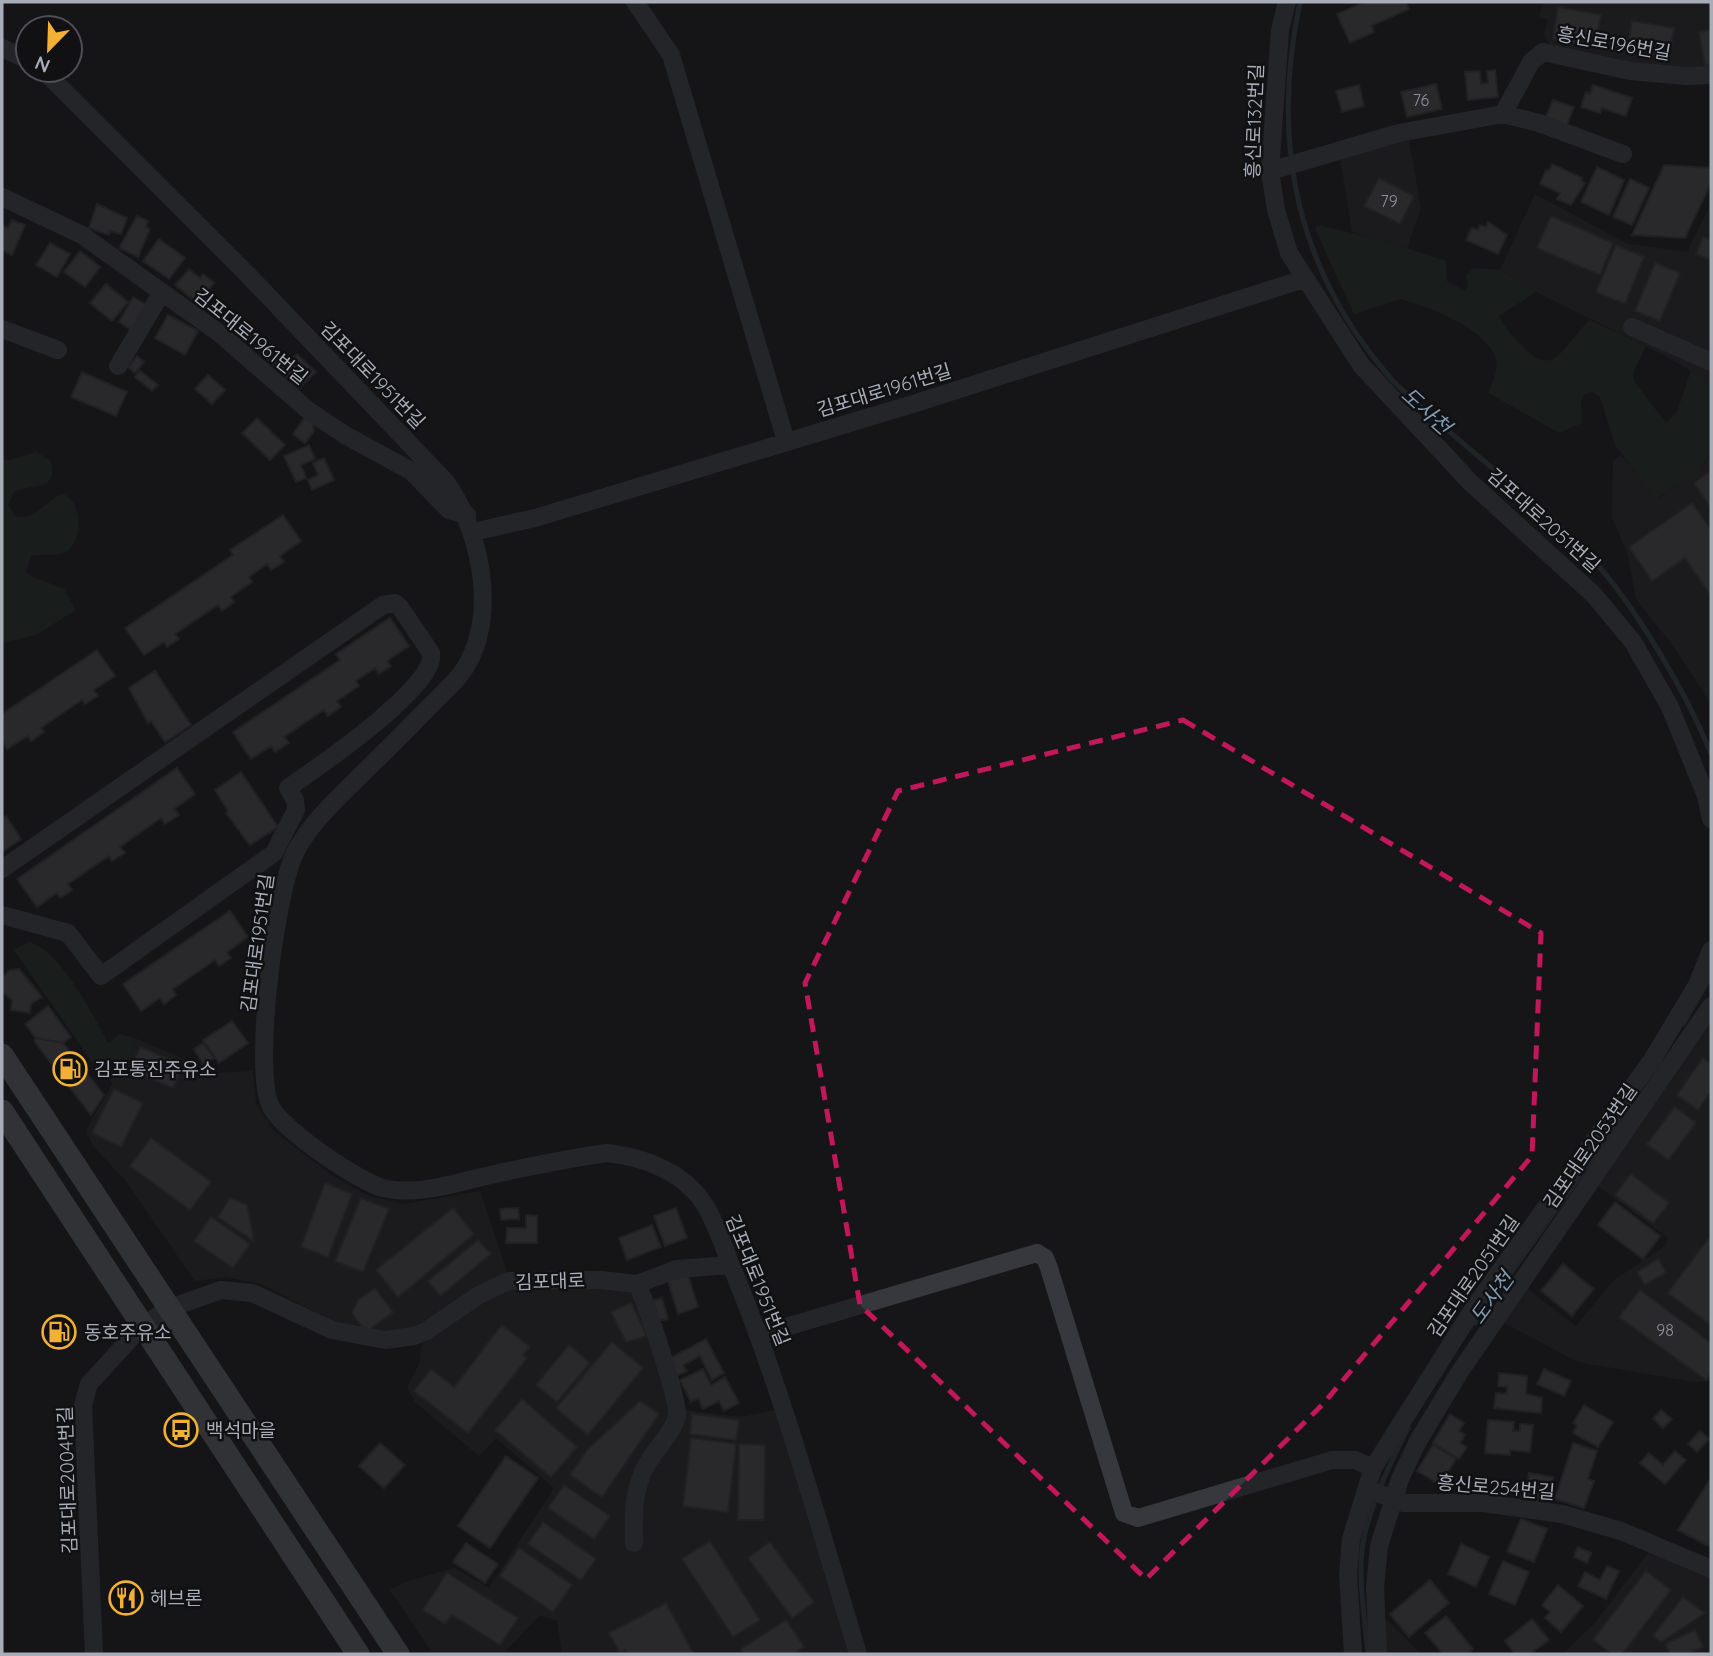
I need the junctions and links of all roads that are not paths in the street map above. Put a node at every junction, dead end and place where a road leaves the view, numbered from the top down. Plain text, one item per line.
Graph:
1 (635, 2) edge
2 (1287, 2) edge
3 (1711, 75) edge
4 (57, 84) edge
5 (1503, 114) junction
6 (1623, 154) dead end
7 (1276, 170) junction
8 (2, 197) edge
9 (1304, 279) junction
10 (162, 292) junction
11 (1632, 327) dead end
12 (2, 329) edge
13 (58, 350) dead end
14 (1711, 362) edge
15 (118, 366) dead end
16 (786, 441) junction
17 (467, 515) junction
18 (473, 532) junction
19 (1711, 819) edge
20 (2, 869) edge
21 (2, 915) edge
22 (1711, 950) edge
23 (1711, 1006) edge
24 (2, 1055) edge
25 (2, 1111) edge
26 (731, 1265) junction
27 (637, 1283) junction
28 (170, 1308) junction
29 (142, 1326) junction
30 (759, 1335) junction
31 (1373, 1468) junction
32 (1379, 1495) junction
33 (634, 1543) dead end
34 (1711, 1569) edge
35 (94, 1654) edge
36 (358, 1654) edge
37 (398, 1654) edge
38 (858, 1654) edge
39 (1353, 1654) edge
40 (1378, 1654) edge

1 - 16 lane
2 - 7 lane, 흥신로132번길
3 - 5 lane, 흥신로196번길
4 - 17 lane, 김포대로1951번길
5 - 6 lane
5 - 7 lane
7 - 9 lane, 흥신로132번길
8 - 10 lane, 김포대로1961번길
9 - 16 lane, 김포대로1961번길
9 - 19 lane, 김포대로2051번길
10 - 15 lane
10 - 17 lane, 김포대로1961번길
11 - 14 lane
12 - 13 lane
16 - 18 lane, 김포대로1961번길
17 - 18 lane, 김포대로1951번길
18 - 26 lane, 김포대로1951번길
20 - 21 lane
22 - 31 lane, 김포대로2051번길
23 - 32 lane, 김포대로2053번길
24 - 28 main road
25 - 29 main road
26 - 27 lane
26 - 30 lane, 김포대로1951번길
27 - 28 lane, 김포대로
27 - 33 lane
28 - 29 lane, 김포대로
28 - 37 main road
29 - 35 lane, 김포대로2004번길
29 - 36 main road
30 - 31 lane
30 - 38 lane, 김포대로1951번길
31 - 32 lane, 김포대로2051번길
32 - 34 lane, 흥신로254번길
32 - 39 lane, 김포대로2051번길
32 - 40 lane, 김포대로2053번길

